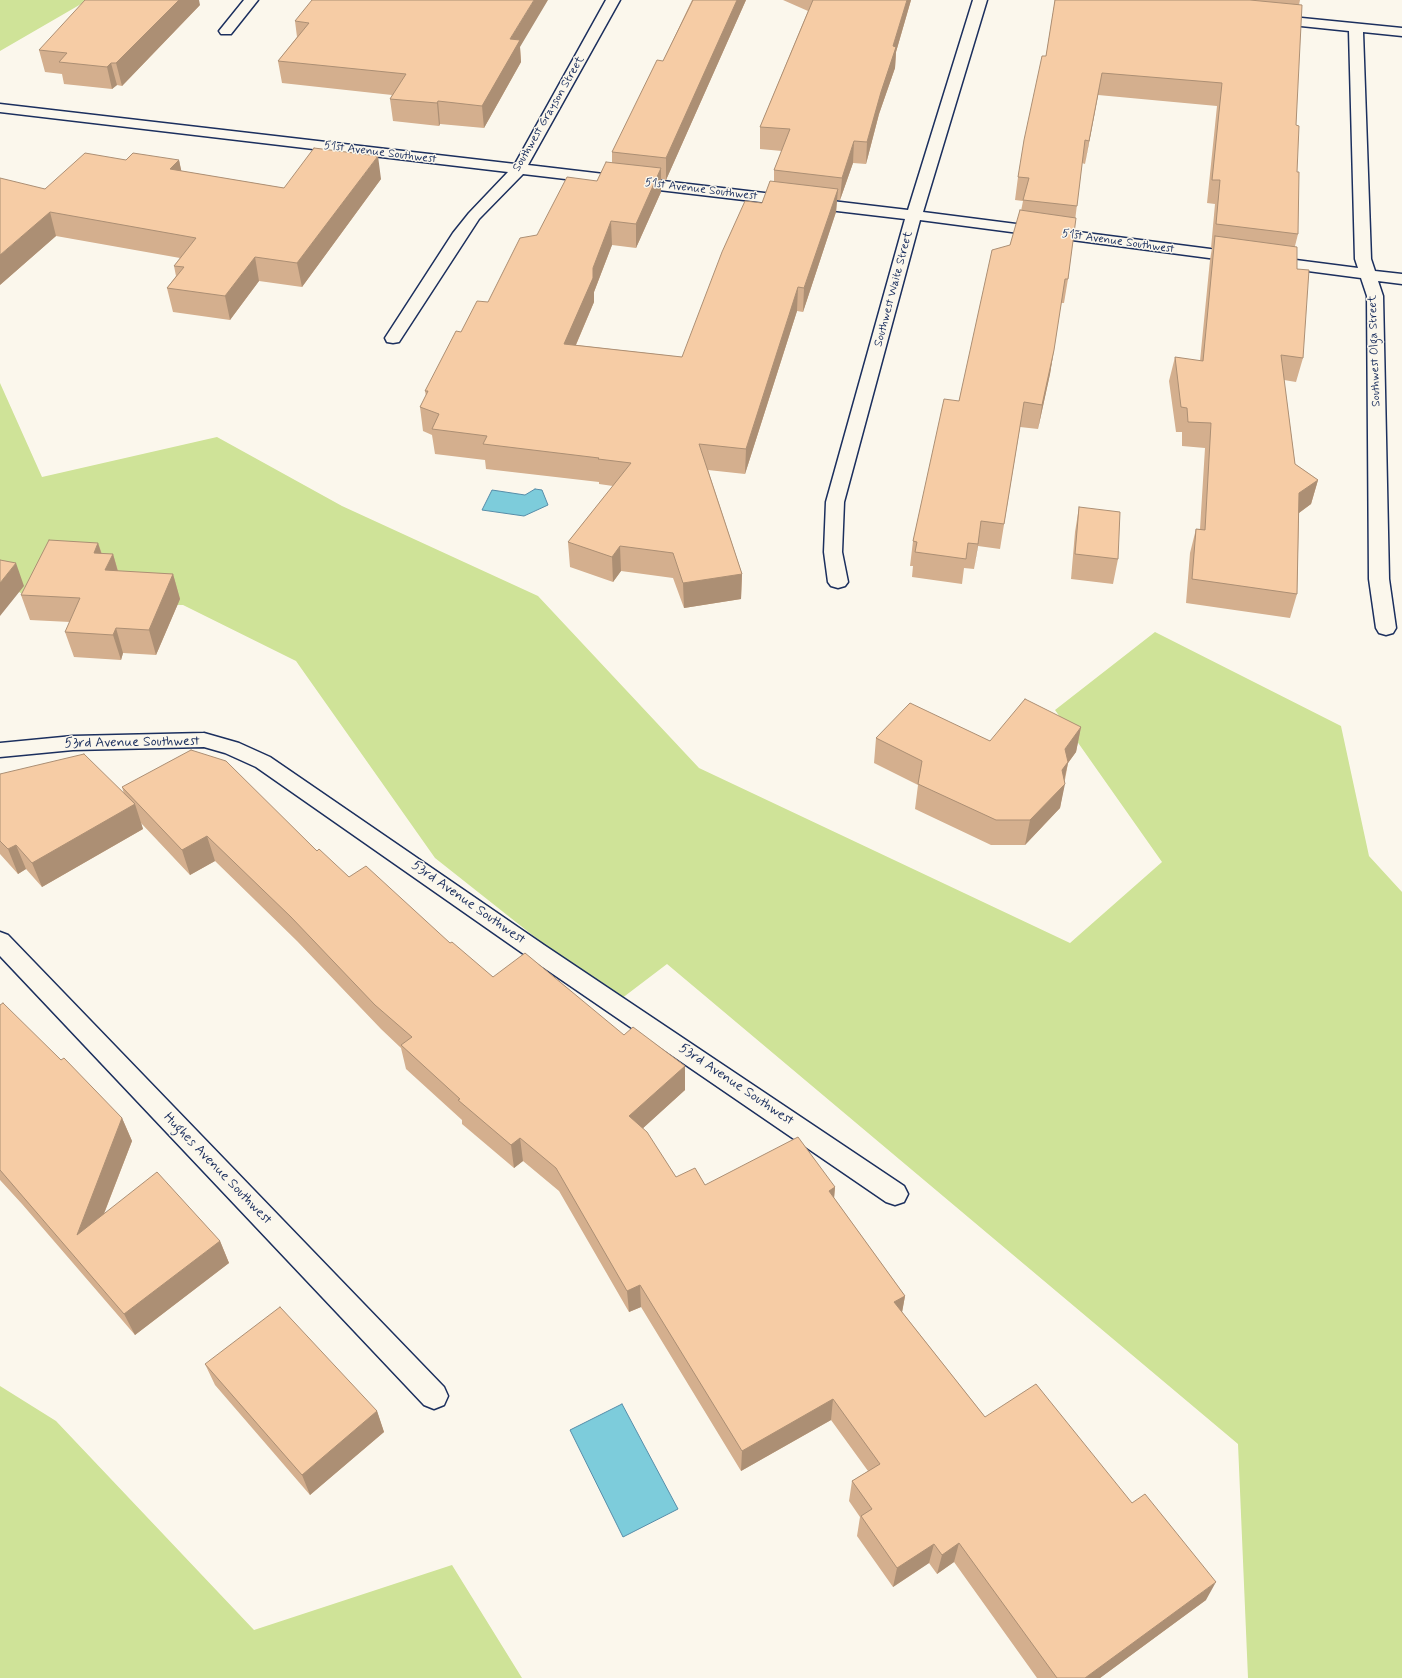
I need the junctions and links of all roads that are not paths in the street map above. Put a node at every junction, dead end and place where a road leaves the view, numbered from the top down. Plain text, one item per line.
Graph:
1 (251, 0) edge
2 (613, 0) edge
3 (980, 0) edge
4 (1258, 18) edge
5 (1356, 28) junction
6 (226, 31) dead end
7 (1402, 32) edge
8 (0, 108) edge
9 (519, 169) junction
10 (914, 215) junction
11 (1368, 275) junction
12 (1402, 279) edge
13 (393, 338) dead end
14 (838, 582) dead end
15 (1386, 628) dead end
16 (0, 750) edge
17 (0, 941) edge
18 (895, 1194) dead end
19 (434, 1396) dead end

1 - 6 street
2 - 9 street, Southwest Grayson Street
3 - 10 street, Southwest Waite Street
4 - 5 street
5 - 7 street
5 - 11 street, Southwest Olga Street
8 - 9 street, 51st Avenue Southwest
9 - 10 street, 51st Avenue Southwest
9 - 13 street, Southwest Grayson Street
10 - 11 street, 51st Avenue Southwest
10 - 14 street, Southwest Waite Street
11 - 12 street, 51st Avenue Southwest
11 - 15 street, Southwest Olga Street
16 - 18 street, 53rd Avenue Southwest
17 - 19 street, Hughes Avenue Southwest

